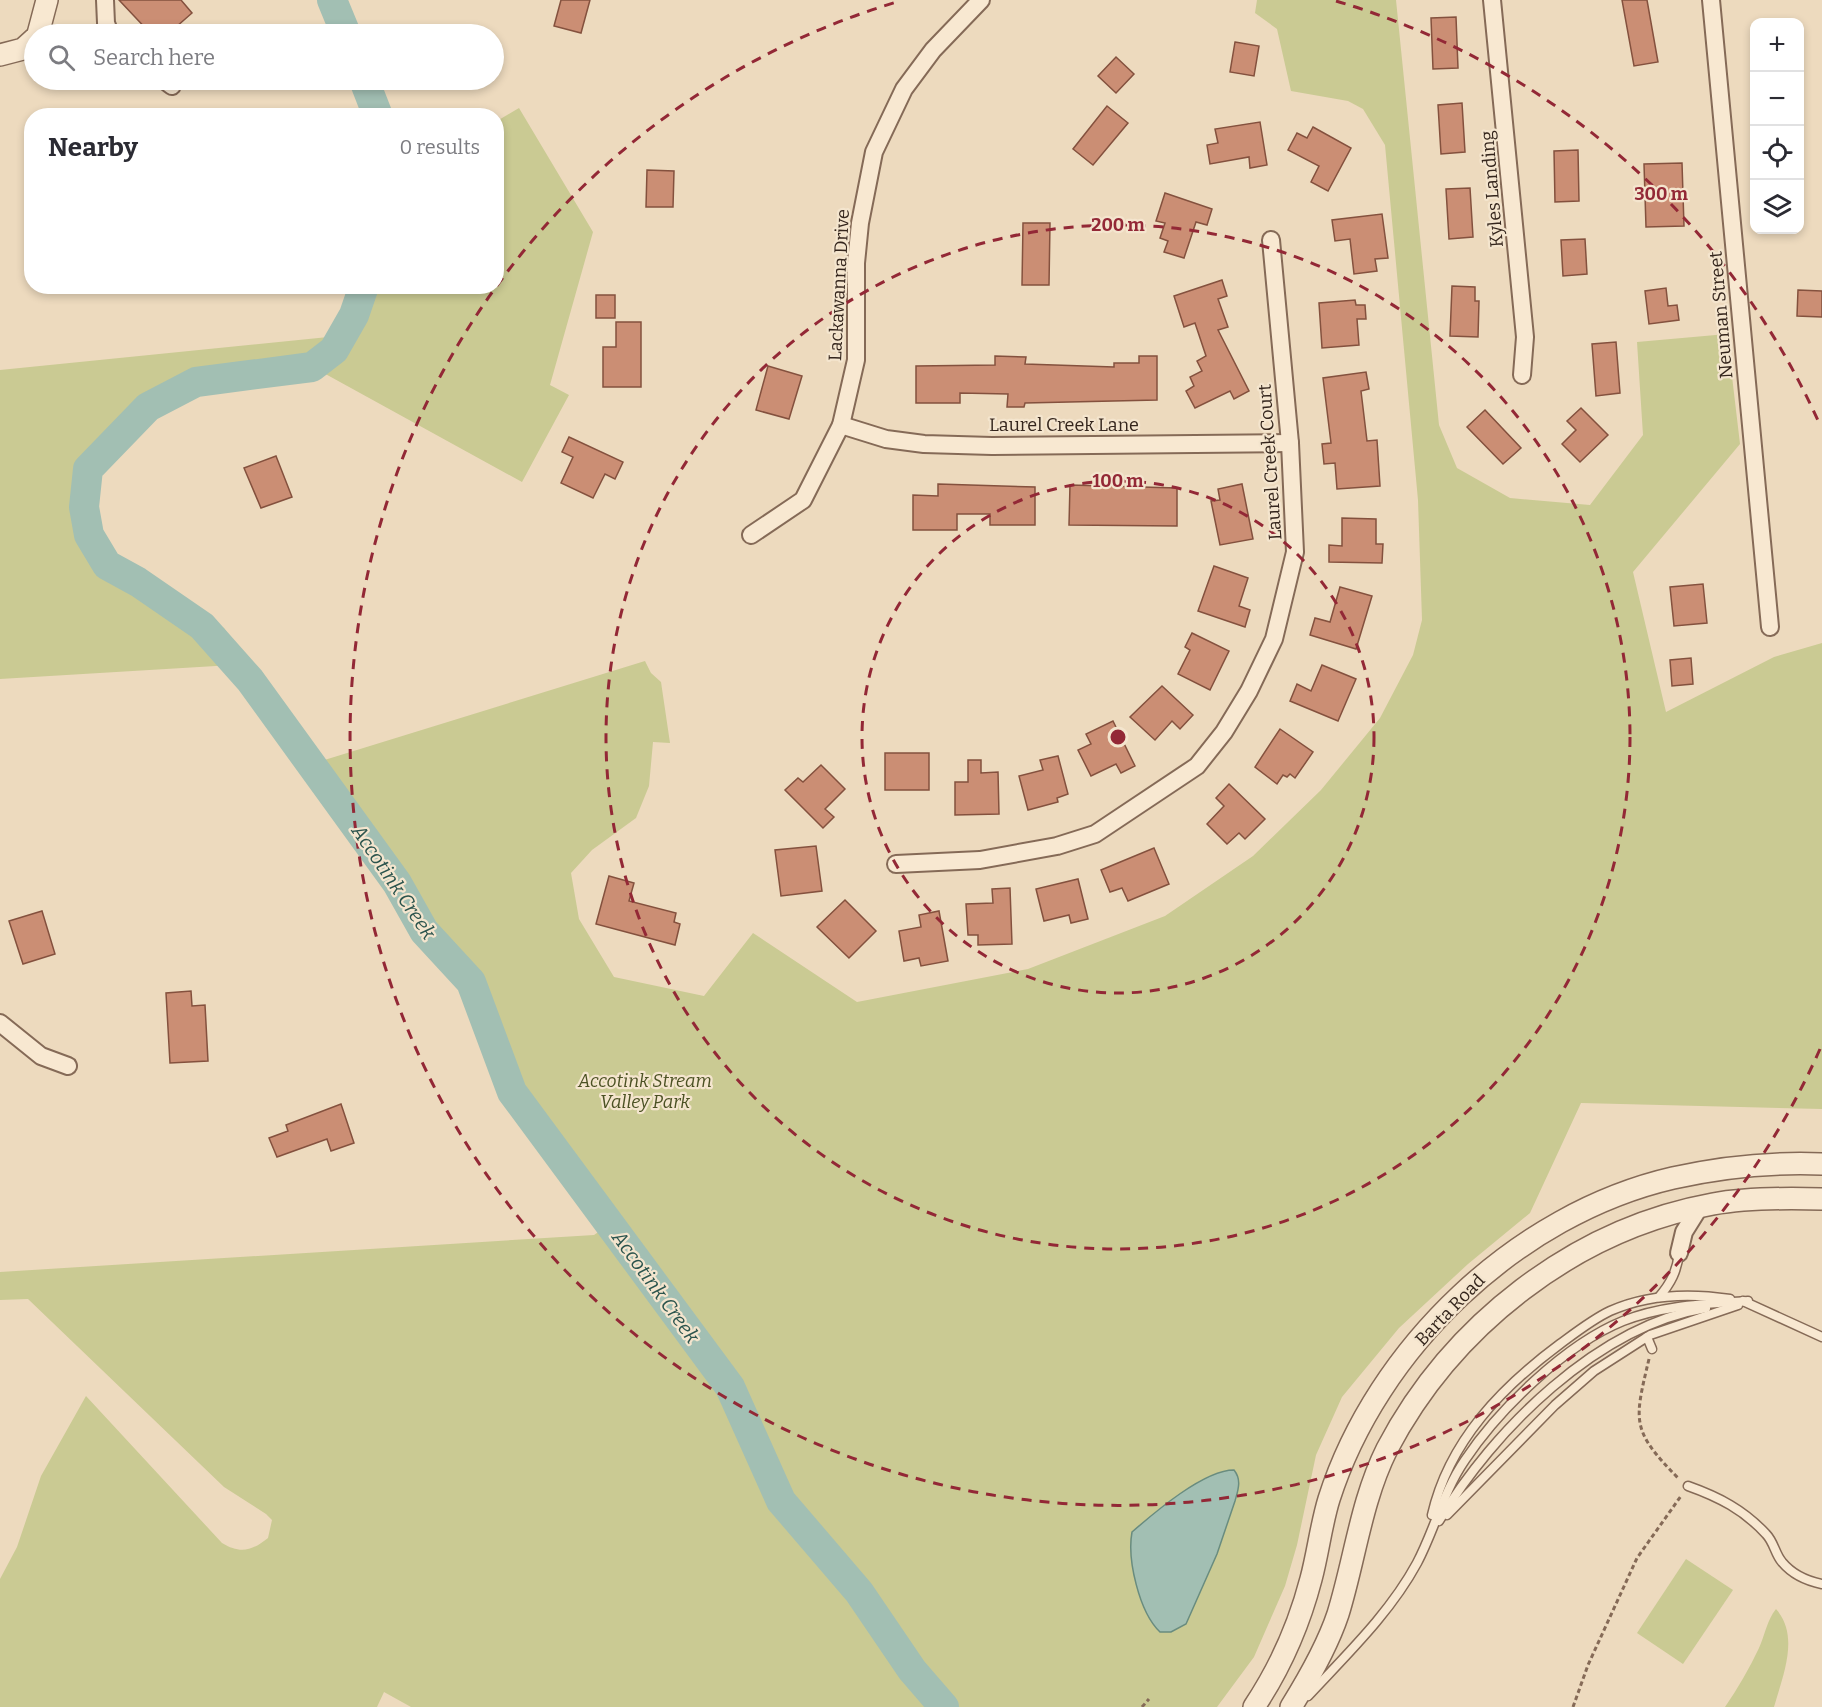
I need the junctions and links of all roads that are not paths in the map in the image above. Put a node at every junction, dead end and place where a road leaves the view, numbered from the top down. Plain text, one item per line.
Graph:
1 (46, 0) edge
2 (105, 0) edge
3 (981, 0) edge
4 (1492, 0) edge
5 (1711, 0) edge
6 (40, 24) edge
7 (106, 24) edge
8 (24, 49) edge
9 (0, 55) edge
10 (1271, 240) dead end
11 (1522, 375) dead end
12 (841, 425) junction
13 (1290, 442) junction
14 (751, 535) dead end
15 (1770, 627) dead end
16 (896, 864) dead end
17 (0, 1023) edge
18 (68, 1066) dead end
19 (1822, 1164) edge
20 (1822, 1199) edge
21 (1699, 1208) junction
22 (1679, 1253) joint
23 (1659, 1297) junction
24 (1748, 1301) junction
25 (1647, 1337) junction
26 (1822, 1337) edge
27 (1652, 1348) road end
28 (1688, 1486) road end
29 (1426, 1542) junction
30 (1822, 1584) edge
31 (1254, 1707) edge
32 (1291, 1707) edge
33 (1298, 1707) edge

1 - 6 street
2 - 7 street
3 - 12 street, Lackawanna Drive
4 - 11 street, Kyles Landing
5 - 15 street, Neuman Street
8 - 9 street
10 - 13 street, Laurel Creek Court
12 - 13 street, Laurel Creek Lane
12 - 14 street, Lackawanna Drive
13 - 16 street, Laurel Creek Court
17 - 18 street
19 - 31 street, Barta Road
20 - 21 street, Barta Road
21 - 22 street
21 - 32 street, Barta Road
22 - 23 lane
23 - 24 lane
23 - 29 lane
24 - 25 lane
24 - 26 lane
24 - 29 lane
24 - 29 lane
25 - 27 lane
25 - 29 lane
28 - 30 lane
29 - 33 lane

